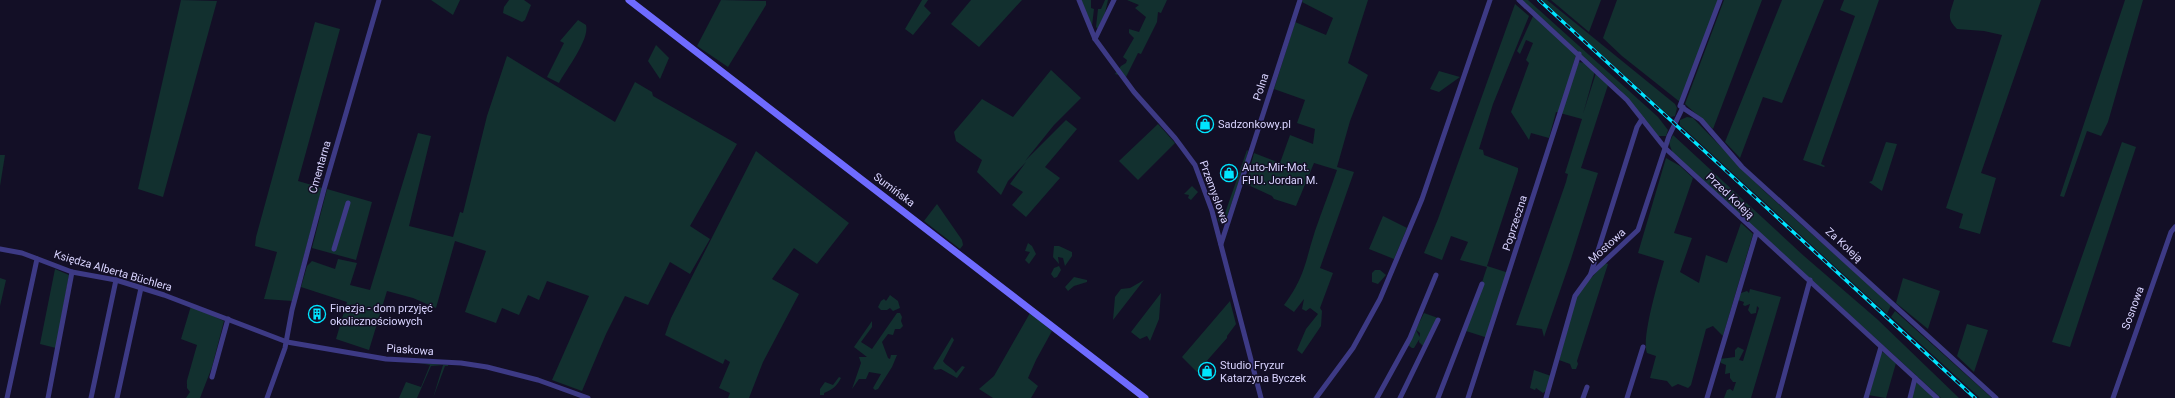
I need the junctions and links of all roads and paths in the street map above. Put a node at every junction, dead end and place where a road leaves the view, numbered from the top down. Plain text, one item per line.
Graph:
1 (379, 0) edge
2 (629, 0) edge
3 (1079, 0) edge
4 (1114, 0) edge
5 (1300, 0) edge
6 (1490, 0) edge
7 (1519, 0) edge
8 (1720, 0) edge
9 (1095, 39) junction
10 (1579, 54) junction
11 (1682, 107) junction
12 (1642, 119) junction
13 (1665, 148) junction
14 (348, 203) dead end
15 (1227, 225) junction
16 (1216, 226) junction
17 (2175, 227) edge
18 (1756, 234) junction
19 (1221, 244) junction
20 (0, 249) edge
21 (334, 249) dead end
22 (37, 259) junction
23 (72, 272) junction
24 (1591, 274) junction
25 (1436, 275) dead end
26 (116, 280) junction
27 (1810, 280) junction
28 (1482, 284) dead end
29 (141, 288) junction
30 (228, 319) junction
31 (1438, 320) dead end
32 (287, 342) junction
33 (1642, 347) dead end
34 (1882, 347) junction
35 (212, 377) dead end
36 (1915, 378) junction
37 (1587, 387) dead end
38 (7, 398) edge
39 (48, 398) edge
40 (91, 398) edge
41 (117, 398) edge
42 (267, 398) edge
43 (588, 398) edge
44 (1145, 398) edge
45 (1261, 398) edge
46 (1316, 398) edge
47 (1376, 398) edge
48 (1400, 398) edge
49 (1438, 398) edge
50 (1468, 398) edge
51 (1546, 398) edge
52 (1583, 398) edge
53 (1627, 398) edge
54 (1707, 398) edge
55 (1778, 398) edge
56 (1866, 398) edge
57 (1910, 398) edge
58 (1938, 398) edge
59 (1996, 398) edge
60 (2113, 398) edge

1 - 32 street, Cmentarna
2 - 44 street, Sumińska
3 - 9 street, Przemysłowa
4 - 9 street
5 - 15 street, Polna
6 - 46 street
7 - 10 street, Przed Koleją
8 - 11 street, Mostowa
9 - 16 street, Przemysłowa
10 - 12 street, Przed Koleją
10 - 50 street, Poprzeczna
11 - 13 street, Mostowa
11 - 59 street, Za Koleją
12 - 13 street, Przed Koleją
12 - 24 street
13 - 18 street, Przed Koleją
13 - 24 street, Mostowa
14 - 21 street
15 - 16 street
15 - 19 street, Polna
16 - 19 street, Przemysłowa
17 - 60 street, Sosnowa
18 - 27 street, Przed Koleją
18 - 54 street
19 - 45 street, Przemysłowa
20 - 22 street, Księdza Alberta Büchlera
22 - 23 street, Księdza Alberta Büchlera
22 - 38 street
23 - 26 street, Księdza Alberta Büchlera
23 - 39 street
24 - 51 street, Mostowa
25 - 47 street
26 - 29 street, Księdza Alberta Büchlera
26 - 40 street
27 - 34 street, Przed Koleją
27 - 55 street
28 - 49 street
29 - 30 street, Księdza Alberta Büchlera
29 - 41 street
30 - 32 street, Księdza Alberta Büchlera
30 - 35 street
31 - 48 street
32 - 42 street
32 - 43 street, Piaskowa
33 - 53 street
34 - 36 street, Przed Koleją
34 - 56 street
36 - 57 street
36 - 58 street, Przed Koleją
37 - 52 street

